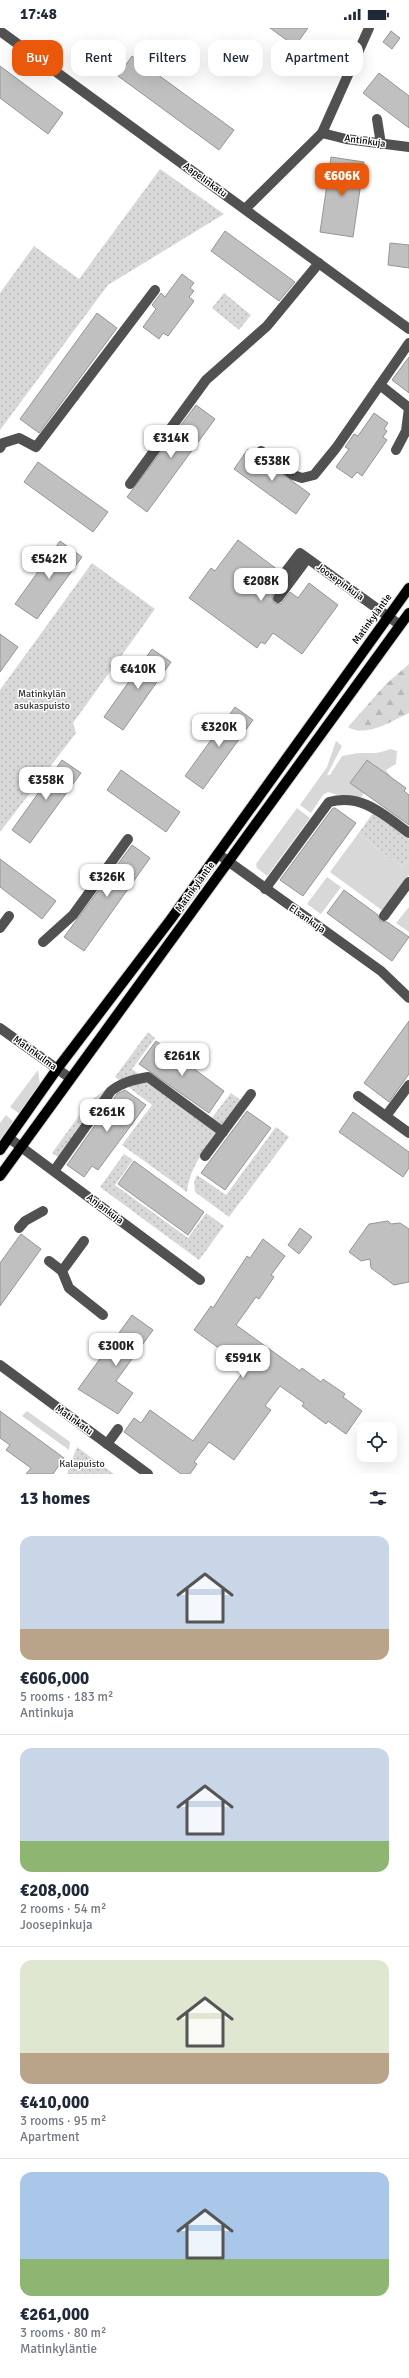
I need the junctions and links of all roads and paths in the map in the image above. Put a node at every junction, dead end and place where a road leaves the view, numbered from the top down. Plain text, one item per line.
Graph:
1 (369, 28) edge
2 (0, 31) edge
3 (377, 119) dead end
4 (322, 133) junction
5 (381, 144) junction
6 (409, 147) edge
7 (245, 209) junction
8 (319, 263) junction
9 (155, 290) dead end
10 (409, 328) edge
11 (409, 343) edge
12 (380, 385) junction
13 (409, 408) edge
14 (0, 448) edge
15 (396, 450) dead end
16 (261, 451) dead end
17 (130, 484) dead end
18 (409, 588) edge
19 (278, 598) dead end
20 (409, 613) edge
21 (388, 617) junction
22 (400, 625) junction
23 (409, 833) edge
24 (128, 839) dead end
25 (218, 854) junction
26 (229, 862) junction
27 (409, 882) edge
28 (265, 889) junction
29 (9, 916) dead end
30 (384, 916) dead end
31 (0, 928) edge
32 (44, 942) dead end
33 (409, 998) edge
34 (0, 1028) edge
35 (57, 1069) junction
36 (70, 1078) junction
37 (409, 1085) edge
38 (251, 1094) dead end
39 (358, 1096) dead end
40 (386, 1116) junction
41 (224, 1132) junction
42 (409, 1133) edge
43 (9, 1138) junction
44 (21, 1147) junction
45 (0, 1150) edge
46 (205, 1156) dead end
47 (54, 1171) junction
48 (0, 1176) edge
49 (43, 1210) dead end
50 (19, 1228) dead end
51 (84, 1241) dead end
52 (49, 1261) dead end
53 (62, 1271) junction
54 (200, 1280) dead end
55 (103, 1315) dead end
56 (0, 1365) edge
57 (118, 1429) dead end
58 (107, 1444) junction
59 (148, 1474) edge

1 - 4 street
2 - 7 street, Aapelinkatu
3 - 5 street
4 - 5 street, Antinkuja
4 - 7 street
5 - 6 street, Antinkuja
7 - 8 street, Aapelinkatu
8 - 10 street, Aapelinkatu
8 - 17 street
9 - 14 street
11 - 12 street
12 - 13 street
12 - 16 street
13 - 15 street
18 - 21 main road, Matinkyläntie
19 - 21 street, Joosepinkuja
20 - 22 main road, Matinkyläntie
21 - 22 street, Joosepinkuja
21 - 25 main road, Matinkyläntie
22 - 26 main road, Matinkyläntie
23 - 28 street
24 - 32 street
25 - 26 street, Elsankuja
25 - 35 main road, Matinkyläntie
26 - 28 street, Elsankuja
26 - 36 main road, Matinkyläntie
27 - 30 street
28 - 33 street, Elsankuja
29 - 31 street
34 - 35 street, Matinkulma
35 - 36 street, Matinkulma
35 - 43 main road, Matinkyläntie
36 - 44 main road, Matinkyläntie
37 - 40 street
38 - 41 street
39 - 40 street
40 - 42 street
41 - 46 street
41 - 47 street
43 - 44 street, Anjankuja
43 - 45 main road, Matinkyläntie
44 - 47 street, Anjankuja
44 - 48 main road, Matinkyläntie
47 - 54 street, Anjankuja
49 - 50 street
51 - 53 street
52 - 53 street
53 - 55 street
56 - 58 street, Matinkatu
57 - 58 street
58 - 59 street, Matinkatu

